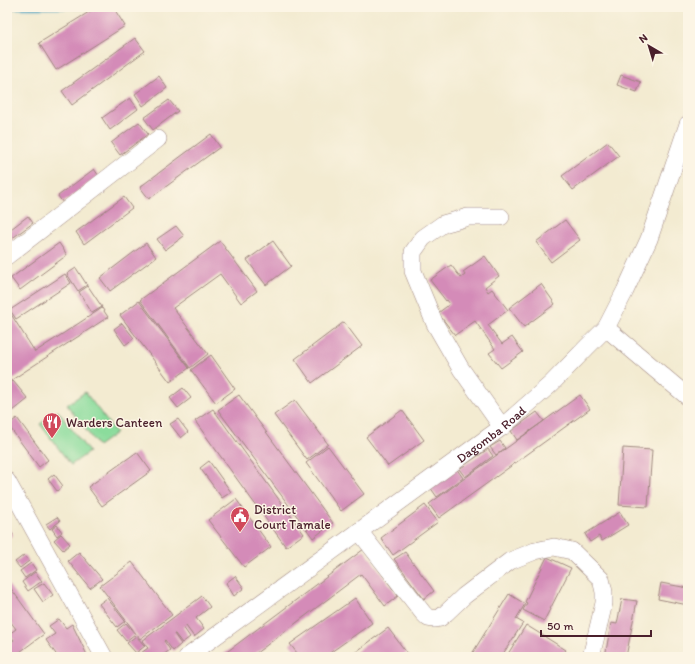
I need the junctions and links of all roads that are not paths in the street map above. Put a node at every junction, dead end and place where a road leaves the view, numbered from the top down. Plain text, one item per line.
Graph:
1 (688, 124) edge
2 (158, 139) dead end
3 (501, 217) dead end
4 (7, 256) edge
5 (606, 328) junction
6 (688, 397) edge
7 (502, 427) junction
8 (7, 481) edge
9 (358, 531) junction
10 (104, 657) edge
11 (187, 657) edge
12 (591, 657) edge

1 - 5 street, Dagomba Road
2 - 4 street
3 - 7 street
5 - 6 street
5 - 7 street, Dagomba Road
7 - 9 street, Dagomba Road
8 - 10 street
9 - 11 street, Dagomba Road
9 - 12 street

